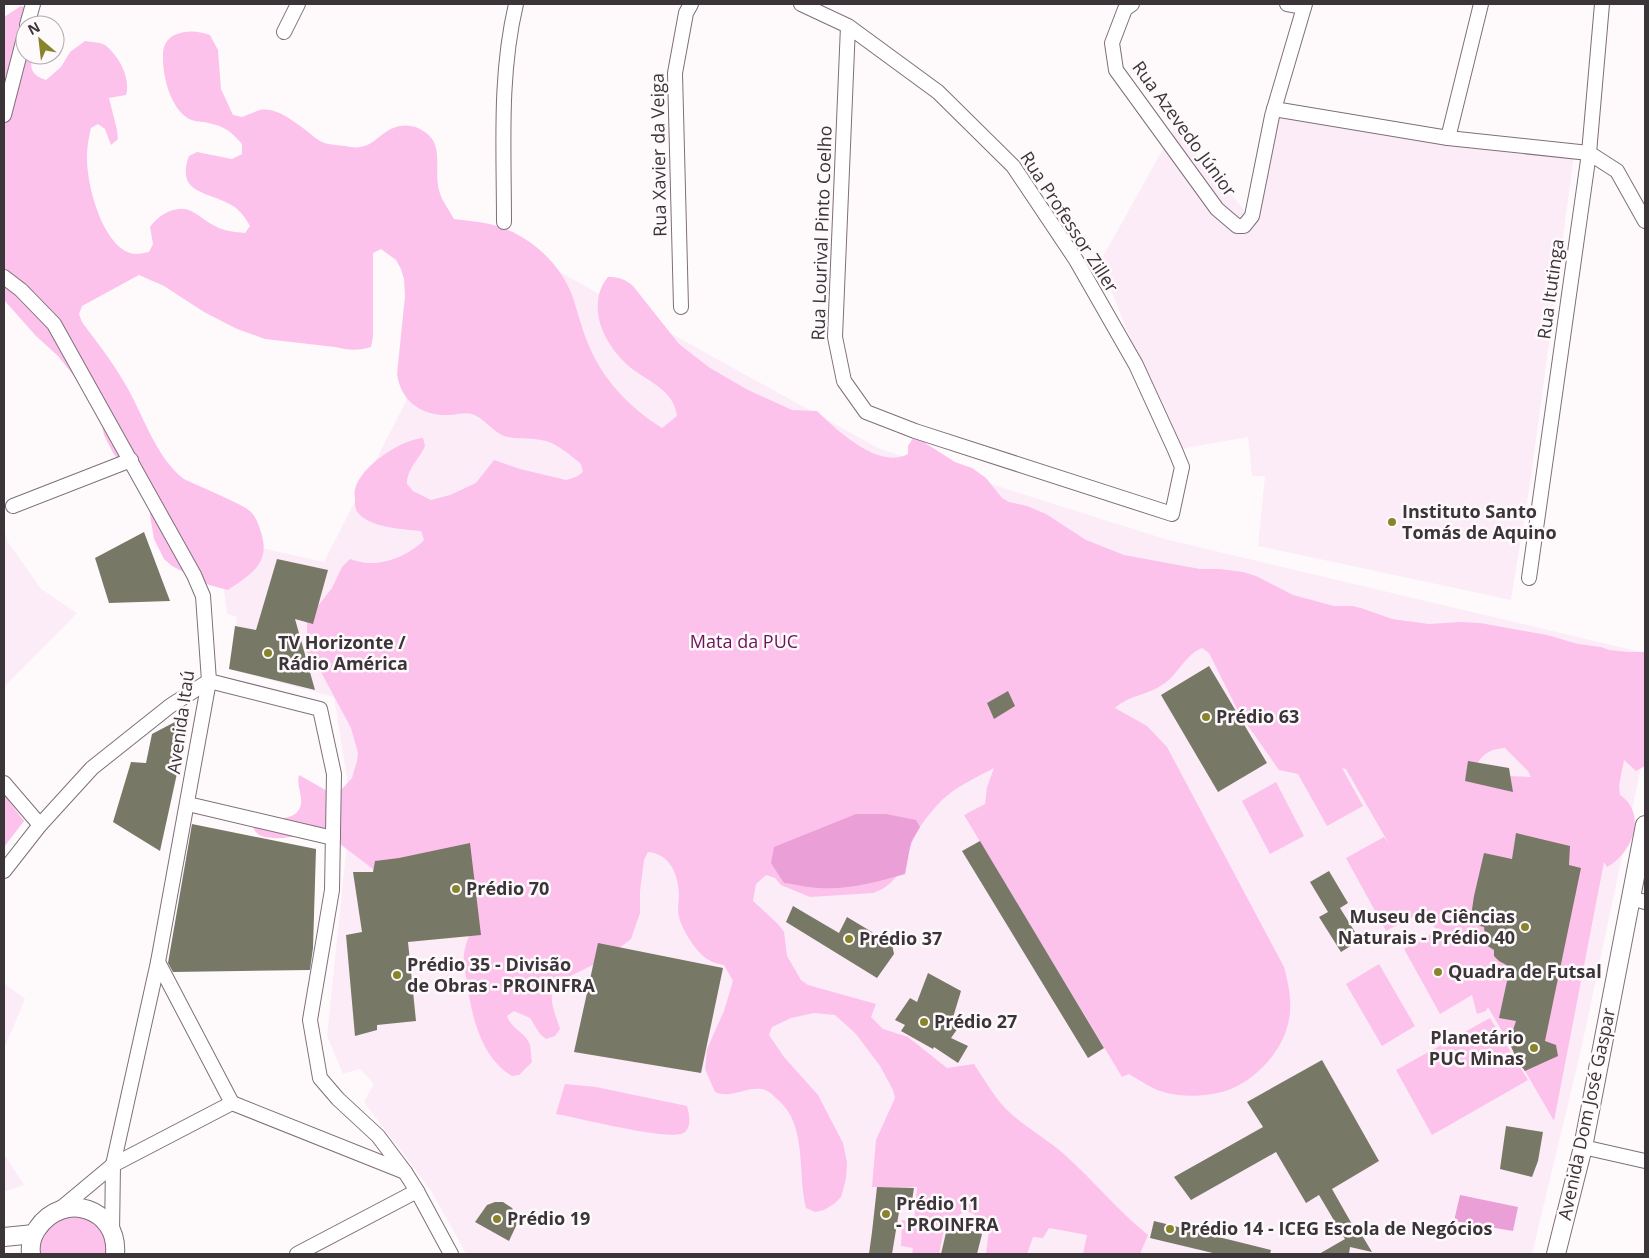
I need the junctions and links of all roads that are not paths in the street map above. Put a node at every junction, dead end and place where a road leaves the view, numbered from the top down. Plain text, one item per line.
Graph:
1 (298, 4) edge
2 (516, 4) edge
3 (691, 4) edge
4 (801, 4) edge
5 (1132, 4) edge
6 (1287, 4) edge
7 (1481, 4) edge
8 (1602, 4) edge
9 (1304, 5) edge
10 (848, 26) junction
11 (284, 32) dead end
12 (17, 65) edge
13 (1274, 109) junction
14 (4, 115) edge
15 (1448, 138) junction
16 (1589, 153) junction
17 (1645, 221) edge
18 (504, 222) dead end
19 (4, 277) edge
20 (681, 307) dead end
21 (131, 460) junction
22 (13, 506) dead end
23 (1172, 514) joint
24 (1529, 578) dead end
25 (209, 681) junction
26 (4, 783) edge
27 (188, 804) junction
28 (40, 825) junction
29 (1645, 825) edge
30 (333, 838) junction
31 (4, 871) edge
32 (1638, 900) edge
33 (158, 962) junction
34 (232, 1103) junction
35 (1583, 1147) junction
36 (1645, 1161) edge
37 (114, 1165) junction
38 (405, 1172) junction
39 (417, 1191) junction
40 (59, 1210) junction
41 (112, 1233) junction
42 (34, 1234) junction
43 (4, 1236) edge
44 (32, 1254) edge
45 (115, 1254) edge
46 (297, 1254) edge
47 (451, 1254) edge
48 (1556, 1254) edge

1 - 11 street
2 - 18 street
3 - 20 street, Rua Xavier da Veiga
4 - 10 street, Rua Professor Ziller
5 - 13 street, Rua Azevedo Júnior
6 - 9 street
7 - 15 street
8 - 16 street, Rua Itutinga
9 - 13 street
10 - 23 street, Rua Professor Ziller
10 - 23 street, Rua Lourival Pinto Coelho
12 - 14 street
13 - 15 street
15 - 16 street
16 - 17 street
16 - 24 street, Rua Itutinga
19 - 21 street, Avenida Itaú
21 - 22 street
21 - 25 street, Avenida Itaú
25 - 27 street, Avenida Itaú
25 - 28 street
25 - 30 street
26 - 28 street
27 - 30 street
27 - 33 street, Avenida Itaú
28 - 31 street
29 - 32 street, Avenida Dom José Gaspar
30 - 38 street
32 - 35 street, Avenida Dom José Gaspar
33 - 34 street
33 - 37 street, Avenida Itaú
34 - 37 street
34 - 38 street
35 - 36 street
35 - 48 street, Avenida Dom José Gaspar
37 - 40 street
37 - 41 street, Avenida Itaú
38 - 39 street
39 - 46 street
39 - 47 street
40 - 41 street
40 - 42 street
41 - 45 street
42 - 43 street
42 - 44 street

